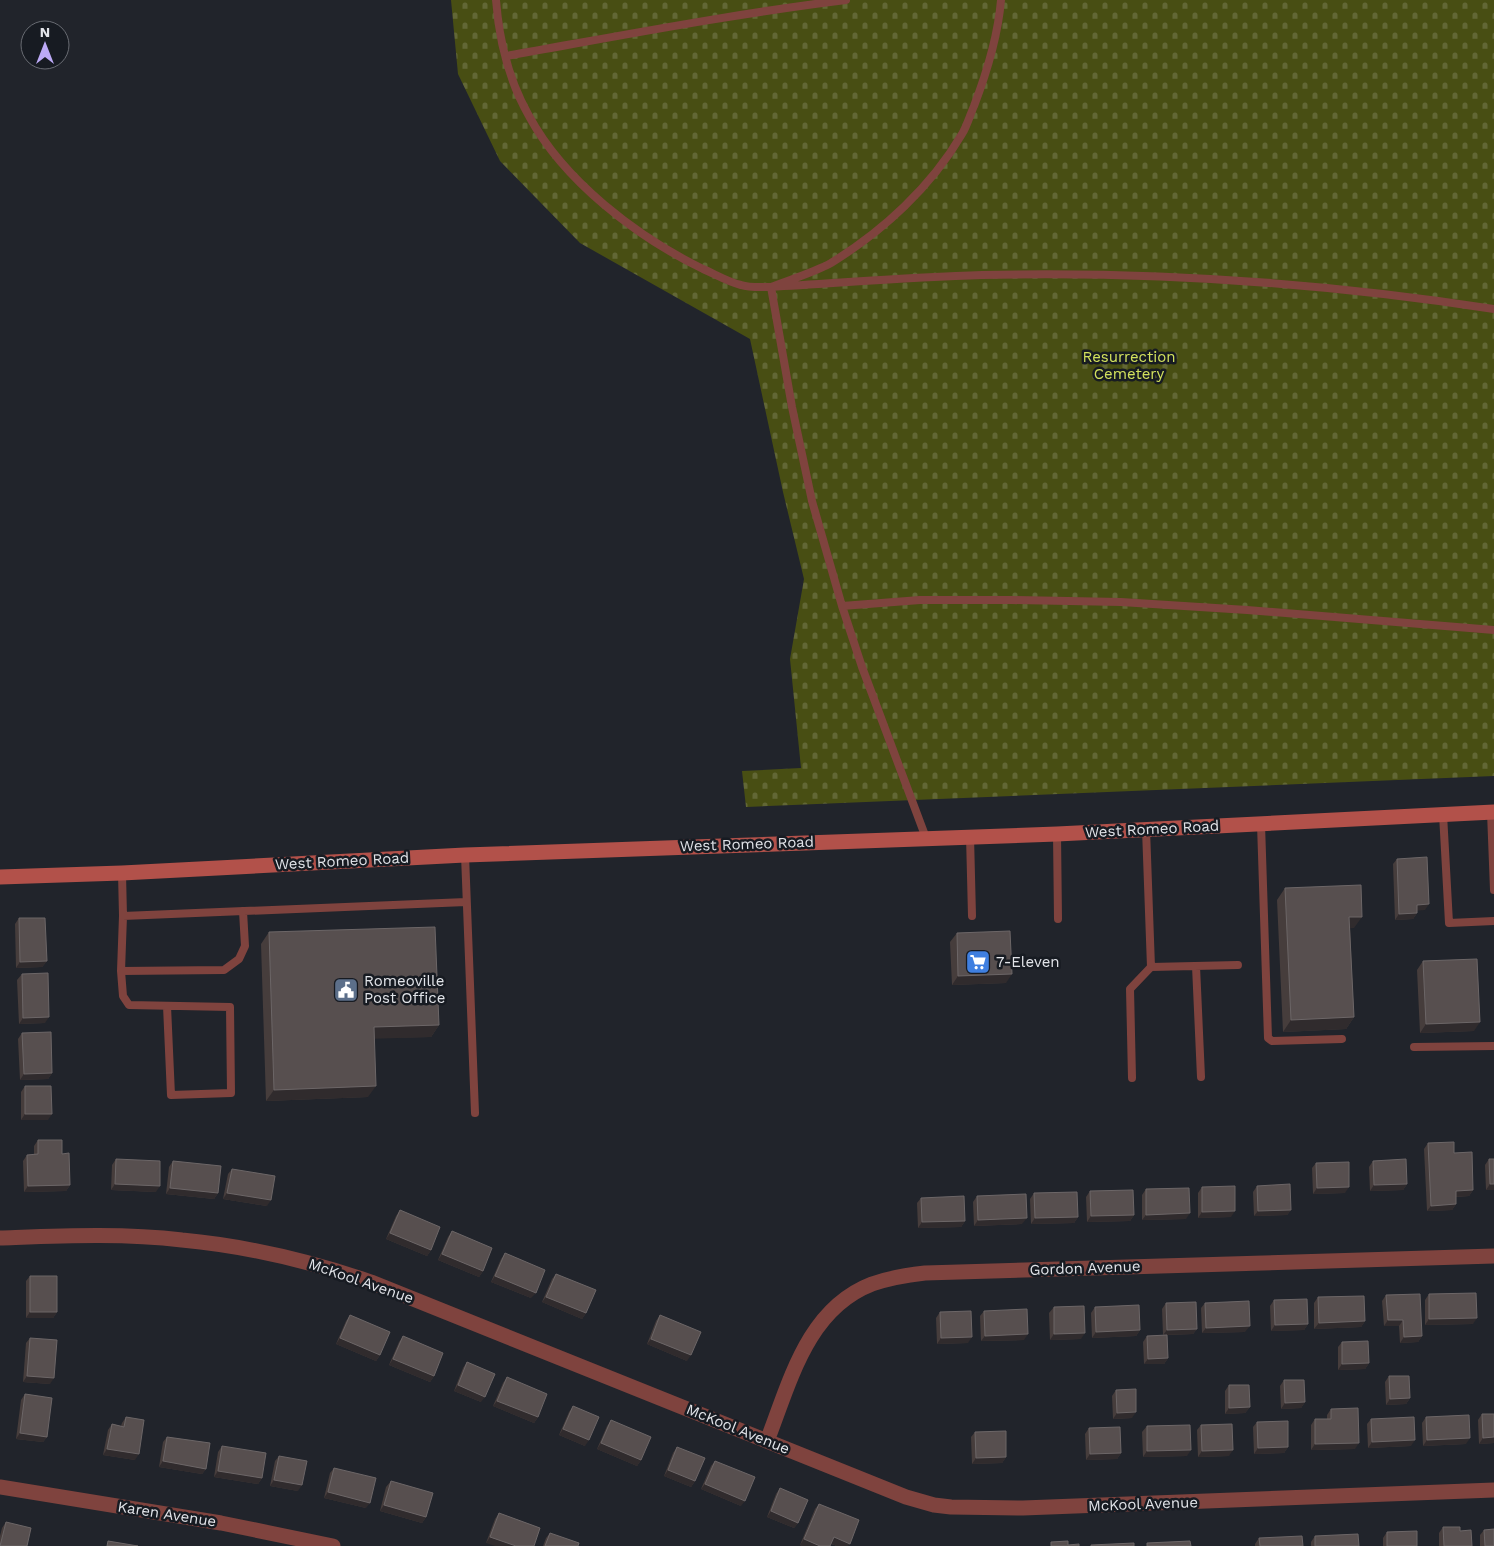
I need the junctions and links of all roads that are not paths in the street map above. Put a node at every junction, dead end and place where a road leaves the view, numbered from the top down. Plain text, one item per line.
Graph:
1 (496, 0) edge
2 (846, 0) edge
3 (1001, 0) edge
4 (506, 56) junction
5 (771, 287) junction
6 (1494, 309) edge
7 (842, 606) junction
8 (1494, 630) edge
9 (1493, 812) edge
10 (1444, 814) junction
11 (1261, 824) junction
12 (1146, 829) junction
13 (1057, 834) junction
14 (970, 836) junction
15 (926, 838) junction
16 (465, 855) junction
17 (122, 873) junction
18 (0, 877) edge
19 (1494, 890) edge
20 (466, 902) junction
21 (243, 911) junction
22 (123, 916) junction
23 (972, 916) dead end
24 (1058, 919) dead end
25 (1494, 921) edge
26 (1238, 965) dead end
27 (1196, 966) junction
28 (1151, 967) junction
29 (121, 971) junction
30 (168, 1006) junction
31 (1342, 1038) edge
32 (1494, 1046) edge
33 (1414, 1047) dead end
34 (1201, 1077) dead end
35 (1132, 1078) dead end
36 (475, 1113) dead end
37 (0, 1238) edge
38 (1494, 1256) edge
39 (767, 1441) junction
40 (0, 1487) edge
41 (1494, 1490) edge
42 (333, 1546) edge

1 - 4 lane
2 - 4 lane
3 - 5 lane
4 - 5 lane
5 - 6 lane
5 - 7 lane
7 - 8 lane
7 - 15 lane
9 - 10 main road, West Romeo Road
9 - 19 lane
10 - 11 main road, West Romeo Road
10 - 25 lane
11 - 12 main road, West Romeo Road
11 - 31 lane
12 - 13 main road, West Romeo Road
12 - 28 lane
13 - 14 main road, West Romeo Road
13 - 24 lane
14 - 15 main road, West Romeo Road
14 - 23 lane
15 - 16 main road, West Romeo Road
16 - 17 main road, West Romeo Road
16 - 20 lane
17 - 18 main road, West Romeo Road
17 - 22 lane
20 - 21 lane
20 - 36 lane
21 - 22 lane
21 - 29 lane
22 - 29 lane
26 - 27 lane
27 - 28 lane
27 - 34 lane
28 - 35 lane
29 - 30 lane
30 - 30 lane
32 - 33 lane
37 - 39 street, McKool Avenue
38 - 39 street, Gordon Avenue
39 - 41 street, McKool Avenue
40 - 42 street, Karen Avenue

